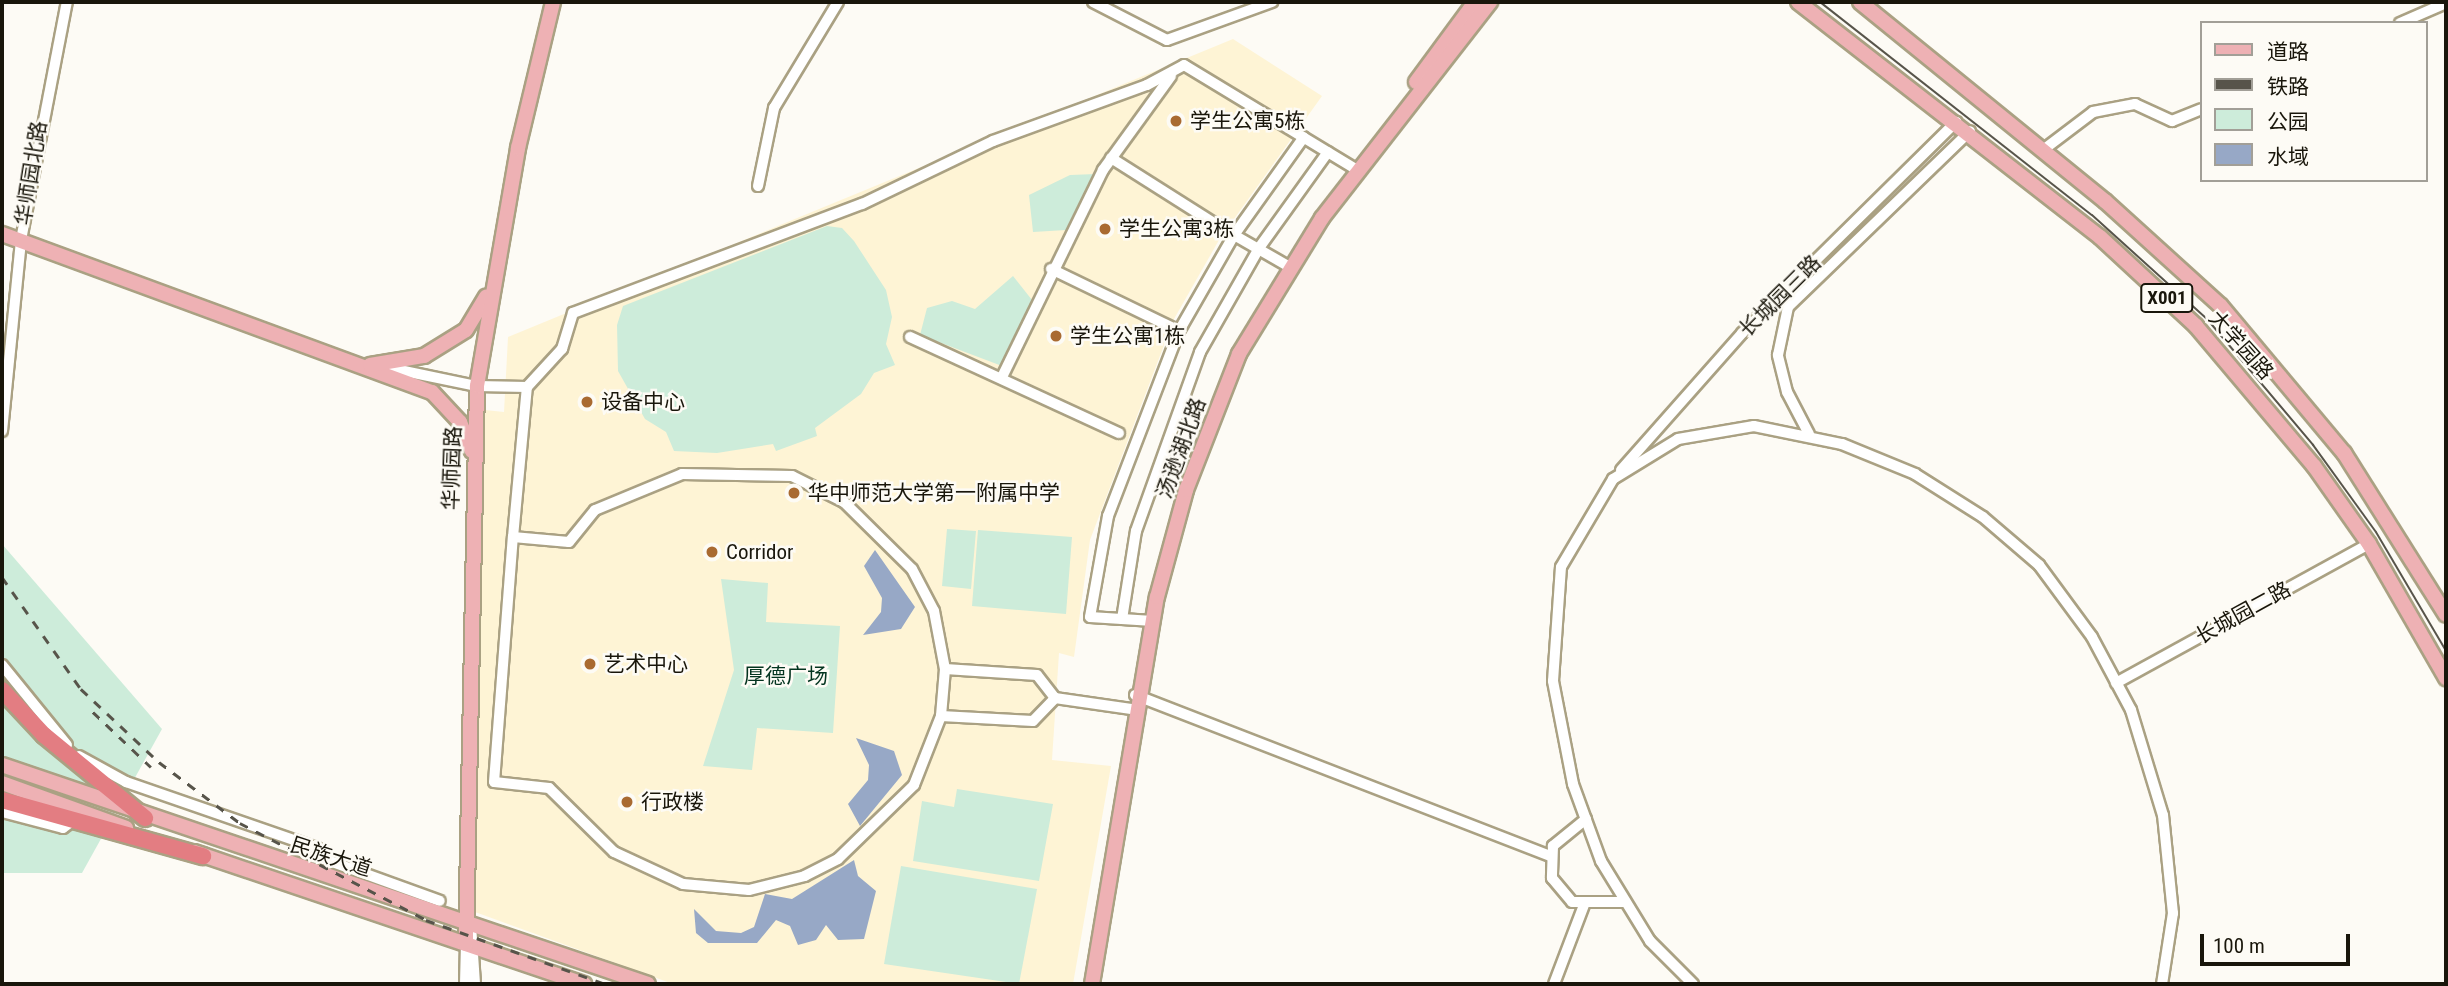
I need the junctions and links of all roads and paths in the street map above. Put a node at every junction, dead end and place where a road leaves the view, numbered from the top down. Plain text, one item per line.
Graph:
1 (67, 2) edge
2 (553, 2) edge
3 (838, 2) edge
4 (1093, 2) edge
5 (1272, 2) edge
6 (1475, 2) edge
7 (1490, 2) edge
8 (1798, 2) edge
9 (1860, 2) edge
10 (2446, 3) edge
11 (2405, 21) edge
12 (1184, 65) junction
13 (2200, 109) edge
14 (1956, 122) junction
15 (1970, 131) junction
16 (1304, 137) junction
17 (2043, 150) junction
18 (1328, 152) junction
19 (1111, 158) junction
20 (1356, 169) junction
21 (758, 186) dead end
22 (1217, 225) dead end
23 (2, 234) edge
24 (1234, 235) junction
25 (20, 240) junction
26 (1259, 248) junction
27 (1285, 265) junction
28 (1051, 269) junction
29 (489, 292) junction
30 (1171, 327) dead end
31 (910, 337) dead end
32 (370, 365) junction
33 (1003, 375) junction
34 (477, 386) junction
35 (527, 387) junction
36 (2, 430) edge
37 (1119, 433) dead end
38 (1808, 434) junction
39 (473, 455) junction
40 (1613, 479) junction
41 (513, 537) junction
42 (2369, 544) junction
43 (2446, 615) edge
44 (1122, 619) junction
45 (1149, 621) junction
46 (2, 665) edge
47 (945, 669) junction
48 (2446, 678) edge
49 (2116, 683) junction
50 (2, 690) edge
51 (1055, 698) junction
52 (1136, 702) junction
53 (941, 716) junction
54 (2, 765) edge
55 (2, 783) edge
56 (2, 800) edge
57 (2, 812) edge
58 (145, 818) junction
59 (75, 819) junction
60 (1586, 819) junction
61 (204, 856) junction
62 (1550, 856) junction
63 (440, 901) dead end
64 (1625, 902) junction
65 (1584, 905) junction
66 (469, 924) junction
67 (471, 946) junction
68 (465, 984) edge
69 (475, 984) edge
70 (584, 984) edge
71 (648, 984) edge
72 (1084, 984) edge
73 (1093, 984) edge
74 (1554, 984) edge
75 (1693, 984) edge
76 (2162, 984) edge

1 - 25 street, 华师园北路
2 - 29 main road, 华师园路
3 - 21 street
4 - 5 street
6 - 20 main road, 汤逊湖北路
7 - 20 main road, 汤逊湖北路
8 - 14 main road, 大学园路 / X001
9 - 17 main road, 大学园路 / X001
10 - 11 street
12 - 16 street
12 - 19 street
12 - 35 street
13 - 17 street
14 - 15 main road, 大学园路 / X001
14 - 40 street, 长城园三路
15 - 38 street, 长城园三路
15 - 42 main road, 大学园路 / X001
16 - 18 street
16 - 24 street
17 - 43 main road, 大学园路 / X001
18 - 20 street
18 - 26 street
19 - 22 street
19 - 28 street
20 - 27 main road, 汤逊湖北路
23 - 25 main road
24 - 26 street
24 - 44 street
25 - 32 main road
25 - 36 street, 华师园北路
26 - 27 street
26 - 44 street
27 - 45 main road, 汤逊湖北路
28 - 30 street
28 - 33 street
29 - 32 main road
29 - 34 main road, 华师园路
31 - 33 street
32 - 34 street
32 - 39 main road
33 - 37 street
34 - 35 street
34 - 39 main road, 华师园路
35 - 41 street
38 - 40 street
38 - 49 street
39 - 66 main road, 华师园路
40 - 60 street, 长城园三路
41 - 47 street
41 - 53 street
42 - 48 main road, 大学园路 / X001
42 - 49 street, 长城园二路
44 - 45 street
45 - 52 main road, 汤逊湖北路
46 - 63 street
47 - 51 street
47 - 53 street
49 - 76 street
50 - 58 highway
51 - 52 street
51 - 53 street
52 - 62 street
52 - 72 main road, 汤逊湖北路
52 - 73 main road, 汤逊湖北路
54 - 58 main road, 民族大道
55 - 61 main road, 民族大道
56 - 59 highway
57 - 59 street
58 - 66 main road, 民族大道
59 - 61 highway
60 - 62 street
60 - 64 street, 长城园三路
61 - 67 main road, 民族大道
62 - 65 street
64 - 65 street
64 - 75 street, 长城园三路
65 - 74 street
66 - 67 main road, 华师园路
66 - 71 main road, 民族大道
67 - 68 street
67 - 69 street
67 - 70 main road, 民族大道

